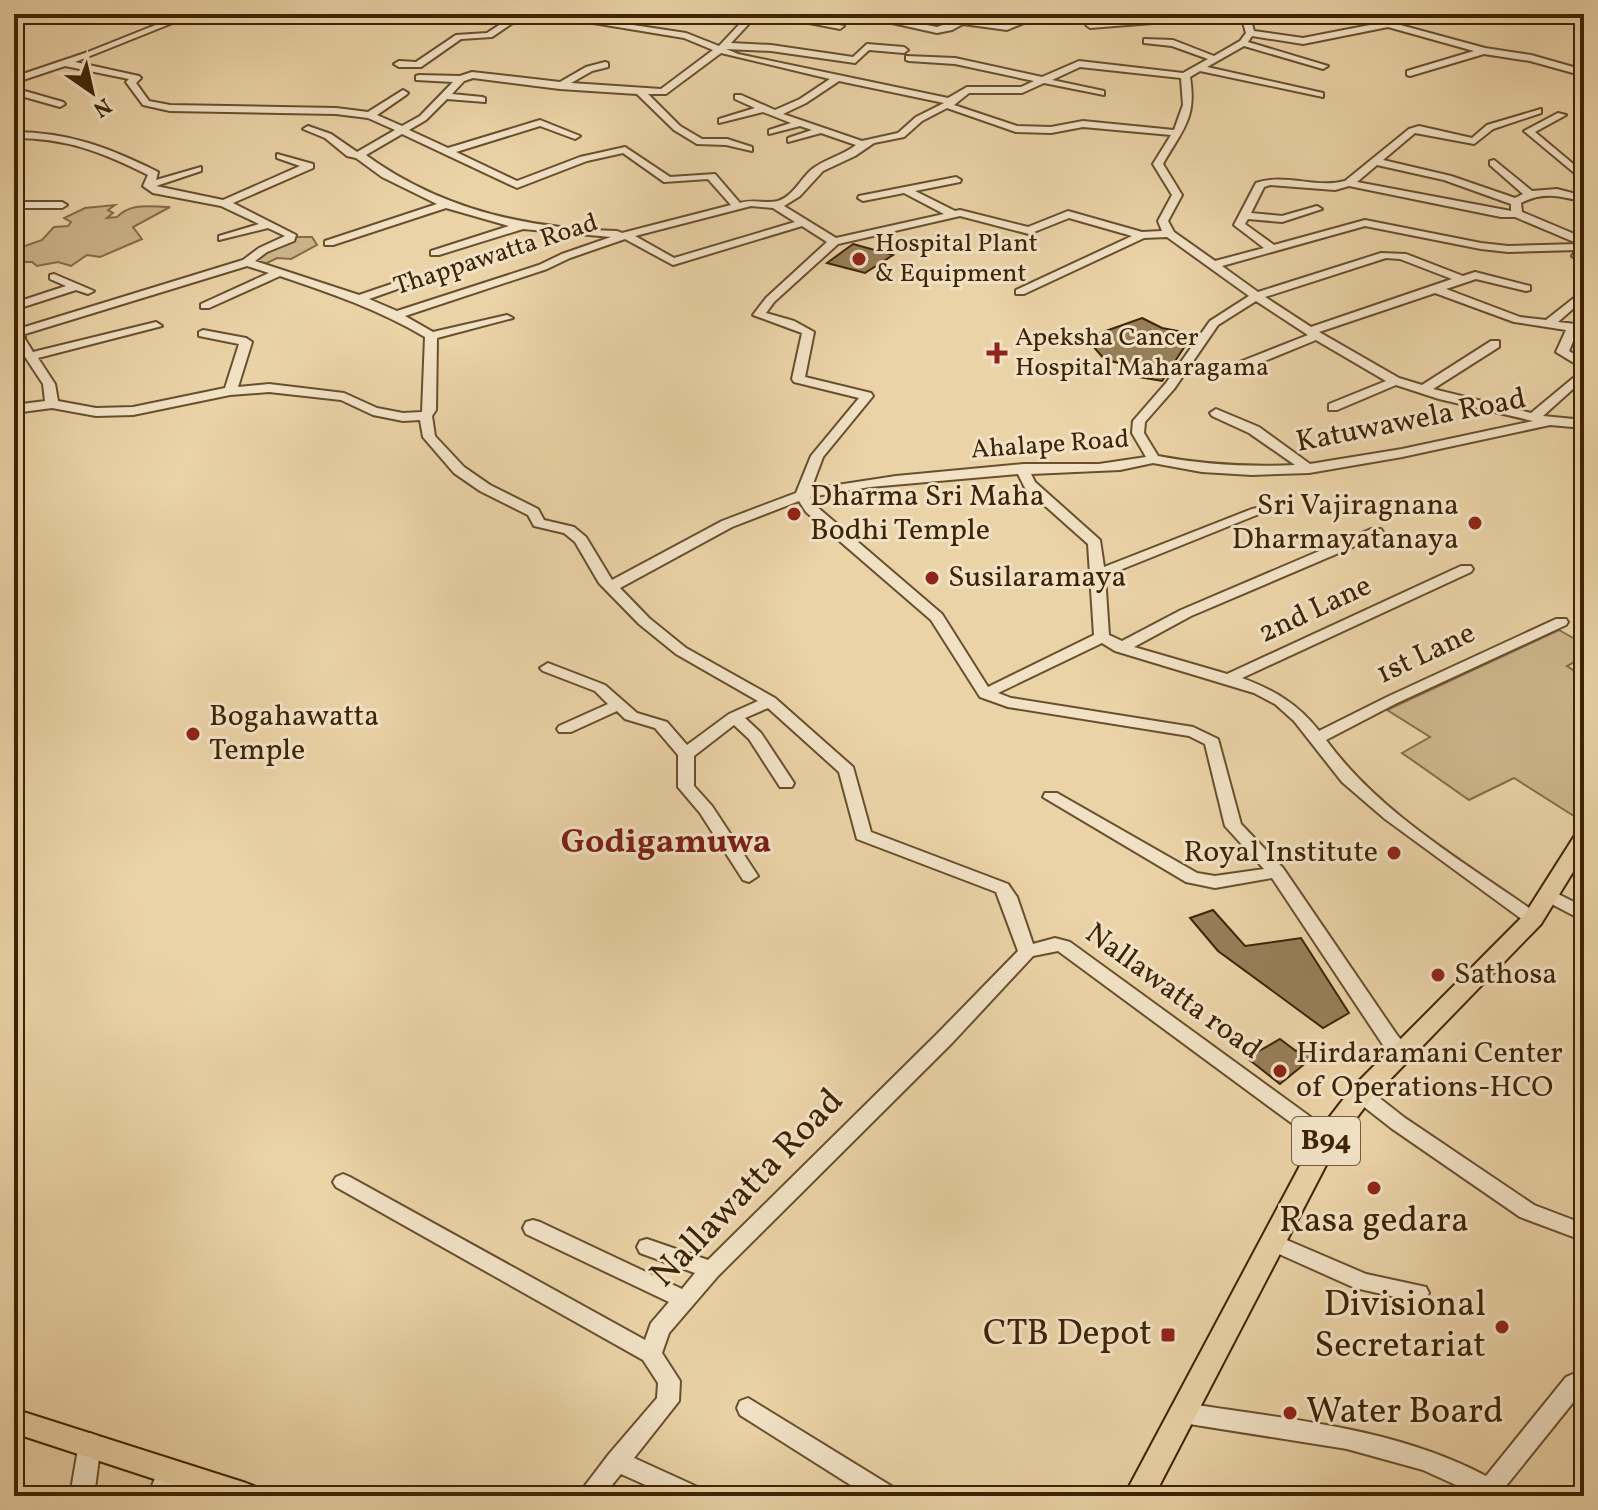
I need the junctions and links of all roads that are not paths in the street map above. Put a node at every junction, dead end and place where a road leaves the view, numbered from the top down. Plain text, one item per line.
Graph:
1 (191, 14) edge
2 (522, 14) edge
3 (543, 14) edge
4 (766, 14) edge
5 (856, 14) edge
6 (1041, 14) edge
7 (1412, 14) edge
8 (1245, 15) edge
9 (751, 18) edge
10 (1382, 24) junction
11 (1090, 25) dead end
12 (840, 26) dead end
13 (949, 28) junction
14 (805, 31) dead end
15 (1250, 33) junction
16 (999, 37) dead end
17 (1147, 41) dead end
18 (1243, 43) junction
19 (722, 48) junction
20 (1484, 51) junction
21 (1215, 59) junction
22 (65, 63) junction
23 (399, 64) dead end
24 (605, 65) dead end
25 (1323, 66) dead end
26 (1199, 68) junction
27 (1410, 73) dead end
28 (1584, 73) edge
29 (1185, 76) junction
30 (419, 78) dead end
31 (837, 78) junction
32 (461, 79) junction
33 (14, 80) edge
34 (1039, 82) junction
35 (563, 85) junction
36 (1287, 88) junction
37 (14, 91) edge
38 (543, 92) dead end
39 (403, 93) dead end
40 (641, 93) junction
41 (1101, 93) dead end
42 (1320, 95) dead end
43 (446, 96) junction
44 (738, 97) dead end
45 (1275, 97) dead end
46 (482, 100) dead end
47 (60, 104) dead end
48 (949, 104) junction
49 (763, 109) junction
50 (1538, 111) dead end
51 (775, 114) junction
52 (370, 115) junction
53 (1561, 115) dead end
54 (722, 121) dead end
55 (799, 123) junction
56 (308, 129) dead end
57 (821, 130) junction
58 (402, 132) junction
59 (772, 132) dead end
60 (1179, 133) junction
61 (14, 135) edge
62 (575, 136) dead end
63 (791, 140) dead end
64 (863, 144) junction
65 (748, 149) dead end
66 (447, 152) junction
67 (359, 155) junction
68 (281, 156) dead end
69 (1374, 161) junction
70 (1494, 163) dead end
71 (197, 169) dead end
72 (1584, 178) edge
73 (956, 180) dead end
74 (1349, 183) junction
75 (148, 186) junction
76 (905, 190) junction
77 (1529, 194) junction
78 (863, 198) dead end
79 (1584, 199) edge
80 (224, 203) junction
81 (448, 204) junction
82 (14, 205) edge
83 (62, 205) dead end
84 (776, 205) junction
85 (737, 206) junction
86 (1516, 208) junction
87 (1317, 209) dead end
88 (953, 214) junction
89 (1244, 215) junction
90 (806, 222) junction
91 (269, 224) junction
92 (522, 225) junction
93 (1169, 234) junction
94 (629, 235) junction
95 (1142, 235) junction
96 (223, 238) dead end
97 (834, 242) junction
98 (329, 243) dead end
99 (1584, 246) edge
100 (1273, 249) junction
101 (435, 253) dead end
102 (247, 262) junction
103 (1584, 262) edge
104 (1214, 265) junction
105 (278, 273) junction
106 (54, 277) dead end
107 (416, 279) dead end
108 (1461, 279) junction
109 (1526, 288) dead end
110 (1435, 289) junction
111 (1020, 292) dead end
112 (1584, 293) edge
113 (1257, 296) junction
114 (359, 299) junction
115 (205, 306) dead end
116 (14, 307) edge
117 (396, 315) junction
118 (507, 318) dead end
119 (1547, 325) junction
120 (156, 326) dead end
121 (1578, 328) edge
122 (1313, 333) junction
123 (203, 334) dead end
124 (431, 336) junction
125 (1495, 344) dead end
126 (30, 356) junction
127 (1584, 365) edge
128 (1236, 368) dead end
129 (1584, 373) edge
130 (1395, 381) junction
131 (1423, 390) junction
132 (230, 391) junction
133 (52, 404) junction
134 (1333, 407) dead end
135 (14, 409) edge
136 (1216, 413) dead end
137 (426, 416) junction
138 (1535, 416) junction
139 (1550, 421) junction
140 (1584, 424) edge
141 (1152, 459) junction
142 (1024, 468) junction
143 (1309, 469) junction
144 (802, 495) junction
145 (1257, 512) dead end
146 (1376, 532) dead end
147 (1466, 569) dead end
148 (1098, 574) junction
149 (612, 586) junction
150 (1561, 622) dead end
151 (1102, 637) junction
152 (1120, 648) junction
153 (548, 668) dead end
154 (1228, 679) junction
155 (985, 694) junction
156 (770, 701) junction
157 (618, 705) junction
158 (735, 717) junction
159 (565, 729) dead end
160 (1316, 739) junction
161 (686, 754) junction
162 (786, 783) dead end
163 (1051, 797) dead end
164 (1584, 837) edge
165 (1277, 872) junction
166 (749, 876) dead end
167 (1550, 896) junction
168 (1584, 915) edge
169 (1533, 919) junction
170 (1027, 952) junction
171 (1402, 1051) junction
172 (1361, 1094) junction
173 (1327, 1139) junction
174 (343, 1182) dead end
175 (533, 1228) dead end
176 (1584, 1233) edge
177 (1275, 1243) junction
178 (647, 1247) dead end
179 (711, 1270) junction
180 (1418, 1293) dead end
181 (685, 1300) junction
182 (651, 1354) junction
183 (1581, 1384) edge
184 (748, 1408) dead end
185 (1183, 1413) junction
186 (14, 1421) edge
187 (90, 1443) junction
188 (617, 1461) junction
189 (164, 1483) edge
190 (1496, 1492) edge
191 (82, 1496) edge
192 (246, 1496) edge
193 (589, 1496) edge
194 (694, 1496) edge
195 (888, 1496) edge
196 (1139, 1496) edge

1 - 22 street
2 - 23 street
3 - 19 street
4 - 12 street
5 - 13 street
6 - 13 street
7 - 10 street
8 - 11 street
8 - 15 street
9 - 14 street
9 - 19 street
10 - 15 street
10 - 20 street
13 - 16 street
15 - 18 street
17 - 21 street
18 - 21 street
18 - 25 street
19 - 31 street
19 - 34 street
19 - 40 street
20 - 27 street
20 - 28 street
21 - 26 street
22 - 33 street
22 - 52 street
24 - 35 street
26 - 29 street
26 - 36 street
29 - 34 street
29 - 60 street
30 - 32 street
31 - 48 street
31 - 51 street
32 - 35 street
32 - 43 street
34 - 41 street
34 - 48 street
35 - 38 street
35 - 40 street
36 - 42 street
36 - 45 street
37 - 47 street
39 - 52 street
40 - 65 street
43 - 46 street
43 - 58 street
44 - 49 street
48 - 60 street
48 - 64 street
49 - 51 street
49 - 54 street
50 - 69 street
51 - 55 street
52 - 58 street
53 - 72 street
55 - 57 street
55 - 59 street
56 - 67 street
57 - 63 street
57 - 64 street
58 - 66 street
58 - 67 street
60 - 93 street
61 - 75 street
62 - 66 street
64 - 84 street
66 - 85 street
67 - 81 street
68 - 80 street
69 - 74 street
69 - 86 street
70 - 77 street
71 - 75 street
73 - 76 street
74 - 86 street
74 - 89 street
75 - 80 street
76 - 78 street
76 - 88 street
77 - 79 street
77 - 86 street
80 - 91 street
81 - 92 street
81 - 98 street
82 - 83 street
84 - 85 street
84 - 90 street
85 - 94 street
86 - 99 street
87 - 89 street
88 - 95 street
88 - 97 street
89 - 100 street
90 - 94 street
90 - 97 street
91 - 96 street
91 - 102 street
92 - 94 street
92 - 101 street
93 - 95 street
93 - 104 street
94 - 117 street, Thappawatta Road
95 - 111 street
97 - 144 street
99 - 100 street
99 - 103 street
100 - 104 street
102 - 105 street, Thappawatta Road
102 - 126 street
104 - 113 street
105 - 114 street, Thappawatta Road
105 - 115 street
106 - 116 street
107 - 114 street
108 - 109 street
108 - 110 street
108 - 113 street
110 - 119 street
110 - 122 street
112 - 119 street
113 - 122 street
113 - 141 street, Ahalape Road
114 - 117 street, Thappawatta Road
117 - 124 street
118 - 124 street
119 - 121 street
120 - 126 street
121 - 127 street
122 - 128 street
122 - 130 street
123 - 132 street
124 - 137 street
125 - 131 street
126 - 133 street
129 - 138 street
130 - 131 street
130 - 134 street
131 - 138 street
132 - 133 street
132 - 137 street
133 - 135 street
136 - 143 street
137 - 149 street
138 - 139 street
139 - 140 street, Katuwawela Road
139 - 143 street, Katuwawela Road
141 - 142 street, Ahalape Road
141 - 143 street, Katuwawela Road
142 - 144 street, Ahalape Road
142 - 148 street
144 - 149 street, Ahalape Road
144 - 155 street
145 - 148 street
146 - 152 street
147 - 154 street, 2nd Lane
148 - 151 street
149 - 156 street
150 - 160 street, 1st Lane
151 - 152 street
151 - 155 street
152 - 154 street
153 - 157 street
154 - 160 street
155 - 165 street
156 - 158 street
156 - 170 street
157 - 159 street
157 - 161 street
158 - 161 street
158 - 162 street
160 - 169 street
161 - 166 street
163 - 165 street
164 - 167 main road, B94
165 - 171 street
167 - 168 street
167 - 169 main road, B94
169 - 171 main road, B94
170 - 173 street, Nallawatta road
170 - 179 street, Nallawatta Road
171 - 172 main road, B94
172 - 173 main road, B94
172 - 176 street
173 - 177 main road, B94
174 - 182 street
175 - 181 street
177 - 180 street
177 - 185 main road, B94
178 - 179 street
179 - 181 street, Nallawatta Road
181 - 182 street, Nallawatta Road
182 - 188 street
183 - 190 street
184 - 195 street
185 - 190 street
185 - 196 main road, B94
186 - 187 main road
187 - 189 main road
187 - 191 street
188 - 193 street
188 - 194 street
189 - 192 main road

